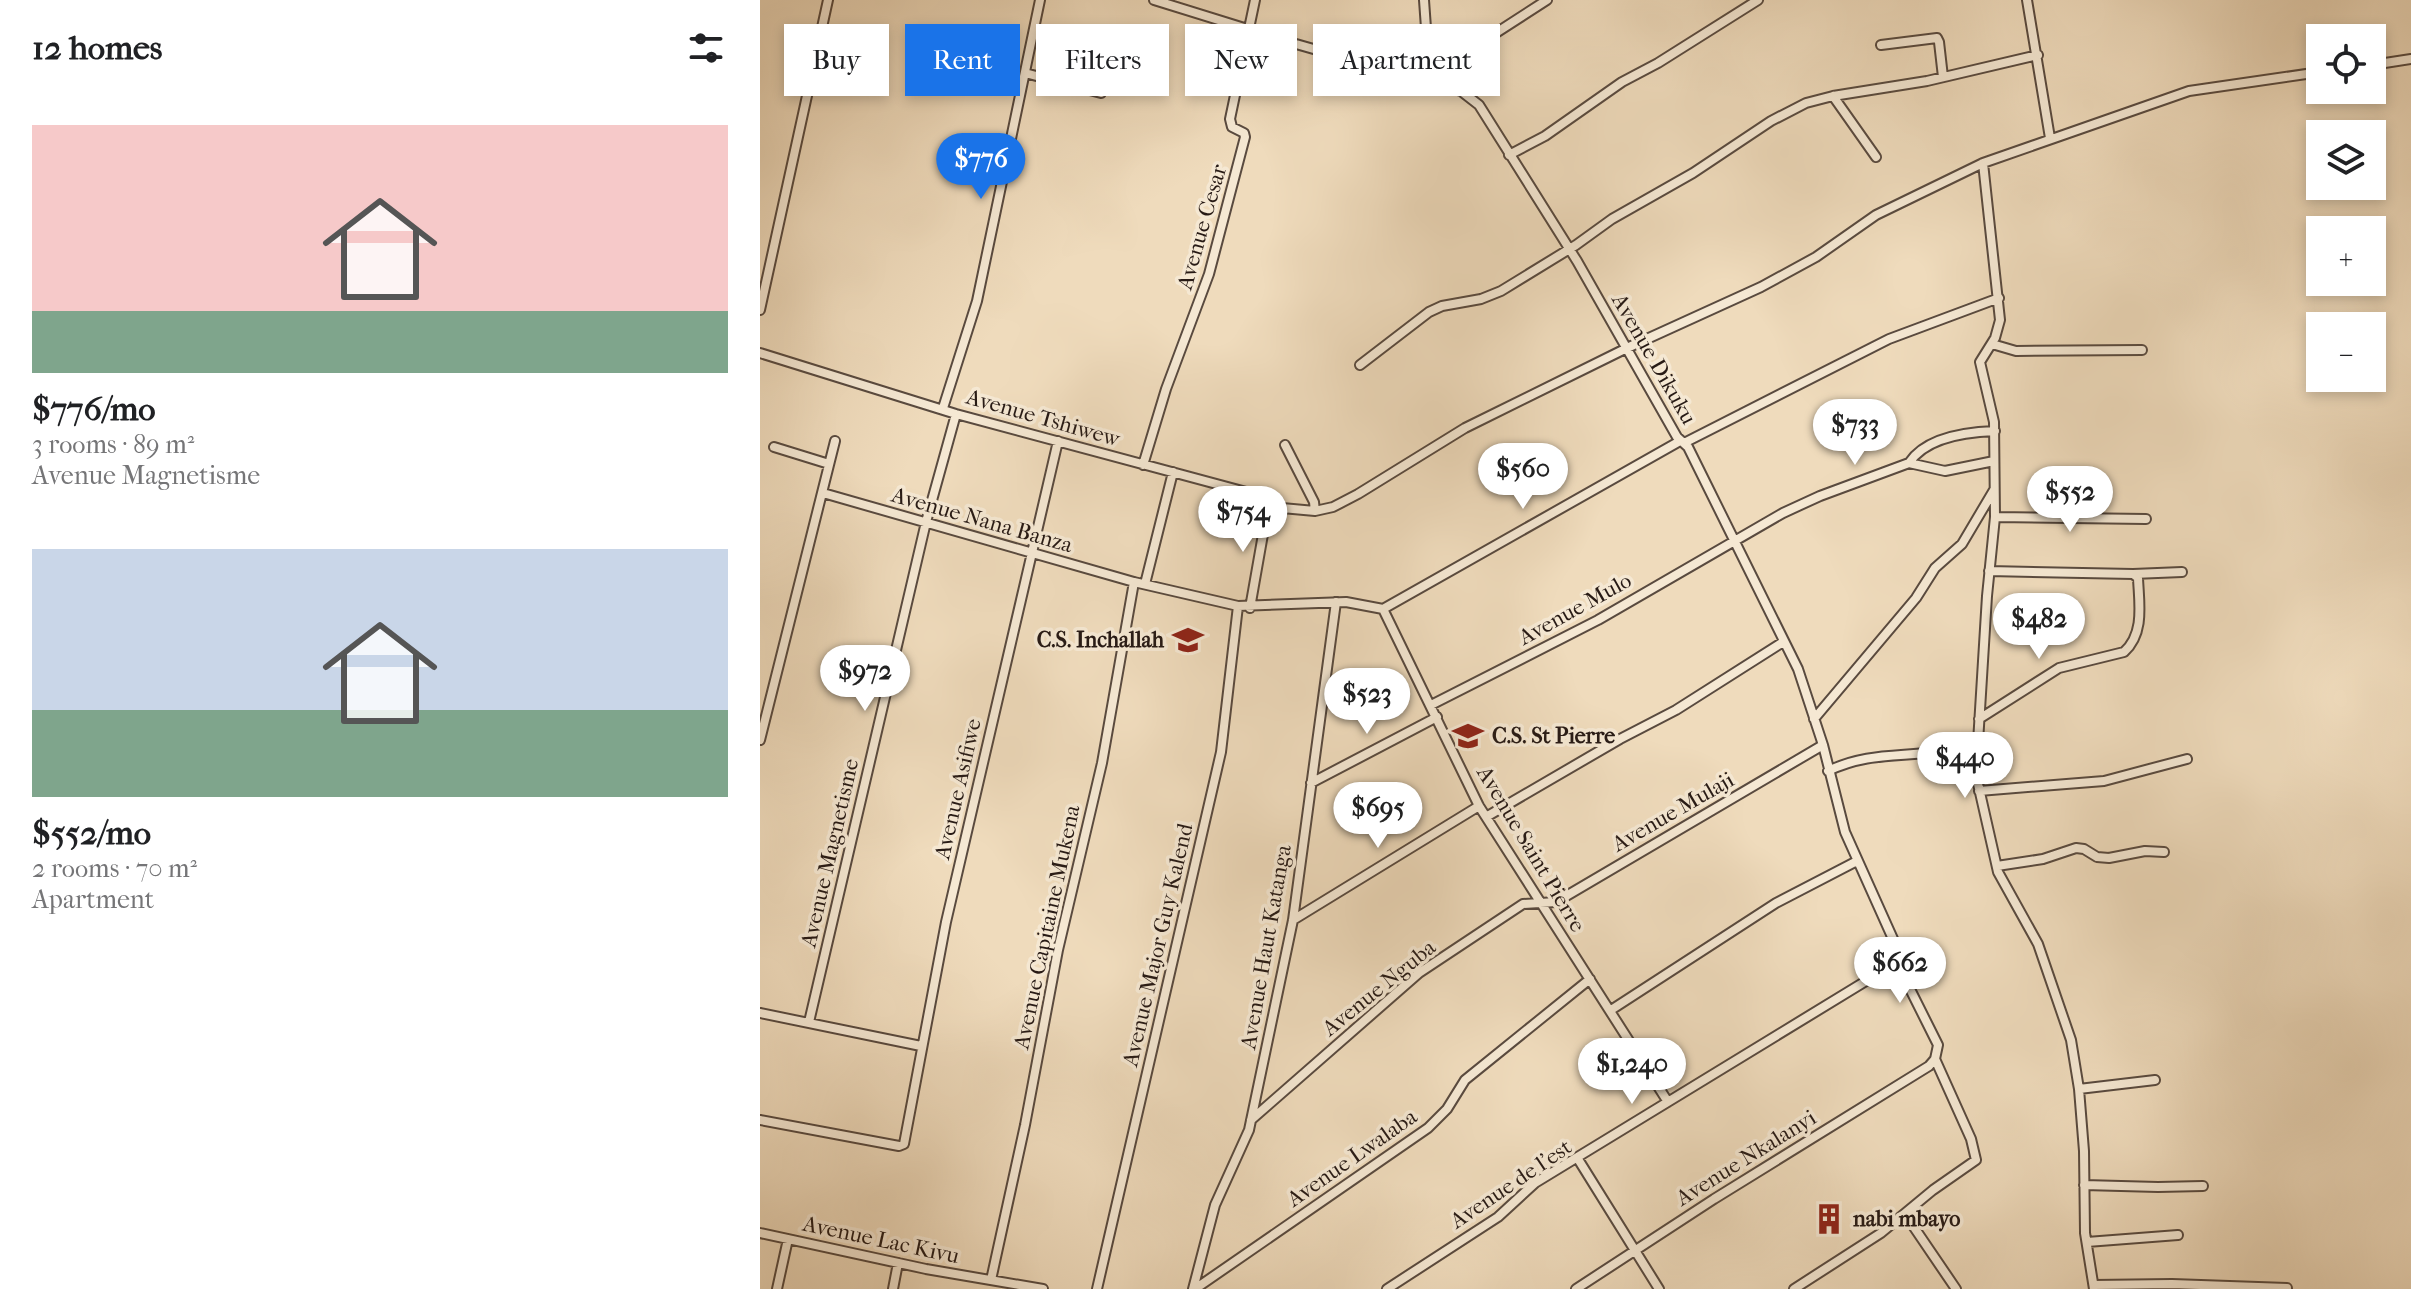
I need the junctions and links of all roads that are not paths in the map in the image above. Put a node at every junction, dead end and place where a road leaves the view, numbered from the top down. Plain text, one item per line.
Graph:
1 (828, 0) edge
2 (1040, 0) edge
3 (1154, 0) edge
4 (1255, 0) edge
5 (1424, 0) edge
6 (1547, 0) edge
7 (1758, 0) edge
8 (2027, 0) edge
9 (1229, 24) edge
10 (1249, 24) edge
11 (1426, 24) edge
12 (1500, 30) edge
13 (1881, 45) dead end
14 (2038, 55) junction
15 (2411, 59) edge
16 (2386, 63) edge
17 (1025, 73) junction
18 (2306, 74) edge
19 (1036, 76) edge
20 (1943, 77) junction
21 (1235, 96) edge
22 (1467, 96) edge
23 (1833, 96) junction
24 (2050, 138) junction
25 (1509, 155) junction
26 (1876, 157) dead end
27 (1983, 163) junction
28 (760, 246) edge
29 (771, 249) junction
30 (1570, 249) junction
31 (1999, 298) junction
32 (760, 310) edge
33 (1992, 344) junction
34 (1627, 348) junction
35 (2142, 350) dead end
36 (760, 353) edge
37 (1360, 365) dead end
38 (943, 408) junction
39 (956, 414) junction
40 (1995, 431) junction
41 (835, 441) dead end
42 (1058, 441) junction
43 (1682, 442) junction
44 (1285, 445) dead end
45 (774, 447) dead end
46 (1994, 461) junction
47 (1909, 463) junction
48 (829, 464) junction
49 (1143, 465) junction
50 (1173, 472) junction
51 (1995, 490) junction
52 (823, 493) junction
53 (1268, 506) junction
54 (1315, 511) junction
55 (1995, 517) junction
56 (2146, 519) dead end
57 (926, 522) junction
58 (1734, 540) junction
59 (1032, 553) junction
60 (1989, 571) junction
61 (2182, 572) dead end
62 (2133, 574) junction
63 (1134, 582) junction
64 (1145, 584) junction
65 (1336, 602) junction
66 (1238, 606) junction
67 (1250, 608) junction
68 (1383, 609) junction
69 (1783, 642) junction
70 (1431, 705) junction
71 (1437, 717) junction
72 (1814, 719) junction
73 (1979, 719) junction
74 (760, 740) edge
75 (1978, 742) junction
76 (1823, 745) junction
77 (2187, 759) dead end
78 (1828, 771) junction
79 (1311, 783) junction
80 (1979, 791) junction
81 (1479, 806) junction
82 (1486, 817) junction
83 (2164, 852) dead end
84 (1857, 861) junction
85 (1997, 866) junction
86 (1540, 903) junction
87 (1293, 920) junction
88 (1902, 959) junction
89 (1590, 979) junction
90 (1611, 1010) junction
91 (760, 1013) edge
92 (809, 1022) junction
93 (921, 1046) junction
94 (1935, 1059) junction
95 (2155, 1080) dead end
96 (2079, 1089) junction
97 (1668, 1102) junction
98 (760, 1120) edge
99 (1251, 1120) junction
100 (1578, 1159) junction
101 (2084, 1185) junction
102 (2203, 1186) dead end
103 (1905, 1214) junction
104 (760, 1233) edge
105 (2178, 1235) dead end
106 (788, 1239) junction
107 (2087, 1242) junction
108 (1636, 1250) junction
109 (898, 1263) junction
110 (991, 1280) junction
111 (2094, 1287) edge
112 (2287, 1288) edge
113 (777, 1289) edge
114 (893, 1289) edge
115 (1043, 1289) edge
116 (1097, 1289) edge
117 (1194, 1289) edge
118 (1387, 1289) edge
119 (1576, 1289) edge
120 (1659, 1289) edge
121 (1794, 1289) edge
122 (1956, 1289) edge

1 - 29 street
2 - 17 street
3 - 9 street, Avenue Dikuku
4 - 10 street, Avenue Cesar
5 - 11 street
6 - 12 street
7 - 25 street
8 - 14 street
13 - 20 street
14 - 20 street
14 - 24 street
15 - 16 street
17 - 19 street
17 - 38 street
18 - 24 street
20 - 23 street
21 - 49 street, Avenue Cesar
22 - 25 street, Avenue Dikuku
23 - 26 street
23 - 30 street
24 - 27 street
25 - 30 street, Avenue Dikuku
27 - 31 street
27 - 34 street
28 - 29 street
29 - 32 street
30 - 34 street, Avenue Dikuku
30 - 37 street
31 - 33 street
31 - 43 street
33 - 35 street
33 - 40 street
34 - 43 street, Avenue Dikuku
34 - 54 street
36 - 38 street, Avenue Tshiwew
38 - 39 street, Avenue Tshiwew
39 - 42 street, Avenue Tshiwew
39 - 57 street, Avenue Magnetisme
40 - 46 street
40 - 47 street, Avenue Mulo
41 - 48 street
42 - 49 street, Avenue Tshiwew
42 - 59 street, Avenue Asifiwe
43 - 58 street, Avenue Dikuku
43 - 68 street
44 - 54 street
45 - 48 street
46 - 47 street
46 - 51 street
47 - 58 street, Avenue Mulo
48 - 52 street
49 - 50 street, Avenue Tshiwew
50 - 53 street, Avenue Tshiwew
50 - 64 street
51 - 55 street
51 - 72 street
52 - 57 street, Avenue Nana Banza
52 - 74 street
53 - 54 street, Avenue Tshiwew
53 - 67 street
55 - 56 street
55 - 60 street
57 - 59 street, Avenue Nana Banza
57 - 92 street, Avenue Magnetisme
58 - 69 street, Avenue Dikuku
58 - 70 street, Avenue Mulo
59 - 63 street, Avenue Nana Banza
59 - 93 street, Avenue Asifiwe
60 - 62 street
60 - 73 street
61 - 62 street
62 - 73 street
63 - 64 street, Avenue Nana Banza
63 - 110 street, Avenue Capitaine Mukena
64 - 66 street, Avenue Nana Banza
65 - 67 street, Avenue Nana Banza
65 - 68 street, Avenue Nana Banza
65 - 79 street, Avenue Haut Katanga
66 - 67 street, Avenue Nana Banza
66 - 116 street, Avenue Major Guy Kalend
68 - 70 street, Avenue Saint Pierre
69 - 72 street, Avenue Dikuku
69 - 82 street
70 - 71 street, Avenue Saint Pierre
71 - 79 street
71 - 81 street, Avenue Saint Pierre
72 - 76 street, Avenue Dikuku
73 - 75 street
75 - 78 street
75 - 80 street
76 - 78 street, Avenue Dikuku
76 - 86 street, Avenue Mulaji
77 - 80 street
78 - 84 street, Avenue Dikuku
79 - 87 street, Avenue Haut Katanga
80 - 85 street
81 - 82 street, Avenue Saint Pierre
81 - 87 street
82 - 86 street, Avenue Saint Pierre
83 - 85 street
84 - 88 street, Avenue Dikuku
84 - 90 street
85 - 96 street
86 - 89 street, Avenue Saint Pierre
86 - 99 street, Avenue Nguba
87 - 99 street, Avenue Haut Katanga
88 - 94 street, Avenue Dikuku
88 - 97 street, Avenue de l'est
89 - 90 street, Avenue Saint Pierre
89 - 117 street, Avenue Lwalaba
90 - 97 street, Avenue Saint Pierre
91 - 92 street
92 - 93 street
93 - 98 street, Avenue Asifiwe
94 - 103 street, Avenue Dikuku
94 - 108 street, Avenue Nkalanyi
95 - 96 street
96 - 101 street
97 - 100 street, Avenue de l'est
99 - 117 street, Avenue Haut Katanga
100 - 108 street
100 - 118 street, Avenue de l'est
101 - 102 street
101 - 107 street
103 - 121 street
103 - 122 street
104 - 106 street, Avenue Lac Kivu
105 - 107 street
106 - 109 street, Avenue Lac Kivu
106 - 113 street
107 - 111 street
108 - 119 street, Avenue Nkalanyi
108 - 120 street
109 - 110 street, Avenue Lac Kivu
109 - 114 street
110 - 115 street, Avenue Lac Kivu
111 - 112 street

